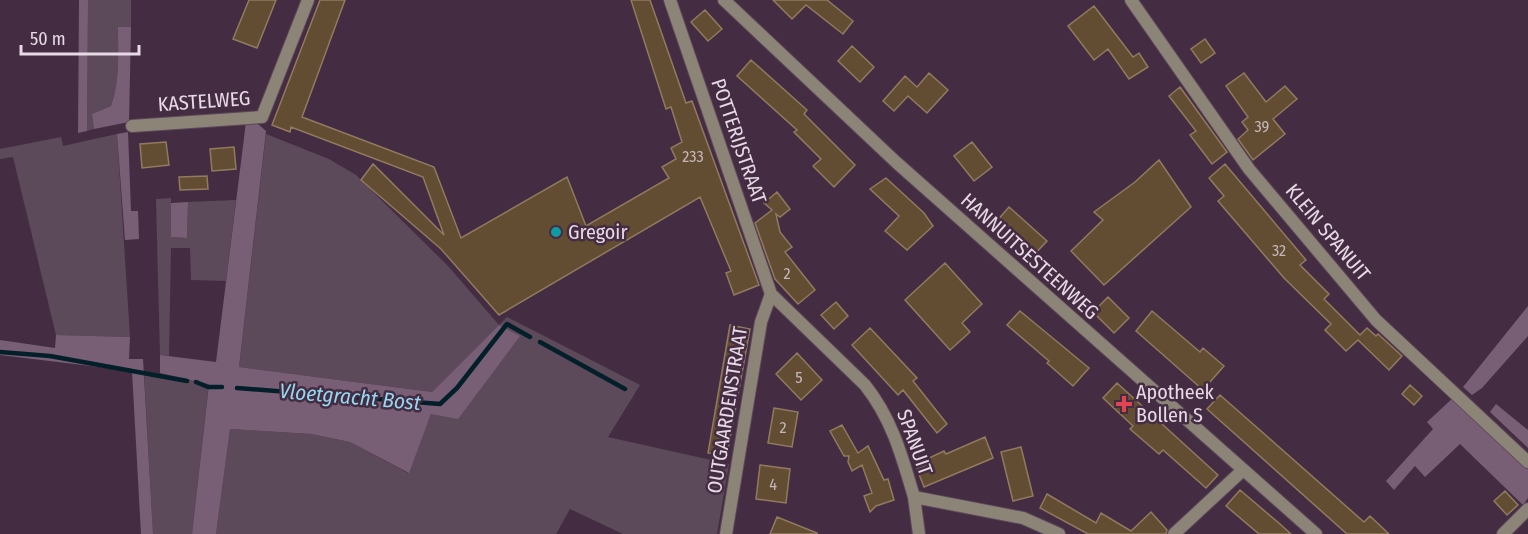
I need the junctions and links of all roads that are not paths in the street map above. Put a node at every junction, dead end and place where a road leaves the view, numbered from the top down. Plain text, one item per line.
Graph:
1 (308, 0) edge
2 (670, 0) edge
3 (724, 0) edge
4 (1131, 0) edge
5 (132, 126) dead end
6 (771, 294) junction
7 (1528, 462) edge
8 (1243, 470) junction
9 (914, 496) junction
10 (1528, 509) edge
11 (726, 534) edge
12 (919, 534) edge
13 (1059, 534) edge
14 (1174, 534) edge
15 (1316, 534) edge
16 (1503, 534) edge

1 - 5 street, KASTELWEG
2 - 6 street, POTTERIJSTRAAT
3 - 8 street, HANNUITSESTEENWEG
4 - 7 street, KLEIN SPANUIT
6 - 9 street, SPANUIT
6 - 11 street, OUTGAARDENSTRAAT
8 - 14 street
8 - 15 street, HANNUITSESTEENWEG
9 - 12 street
9 - 13 street, SPANUIT
10 - 16 street

